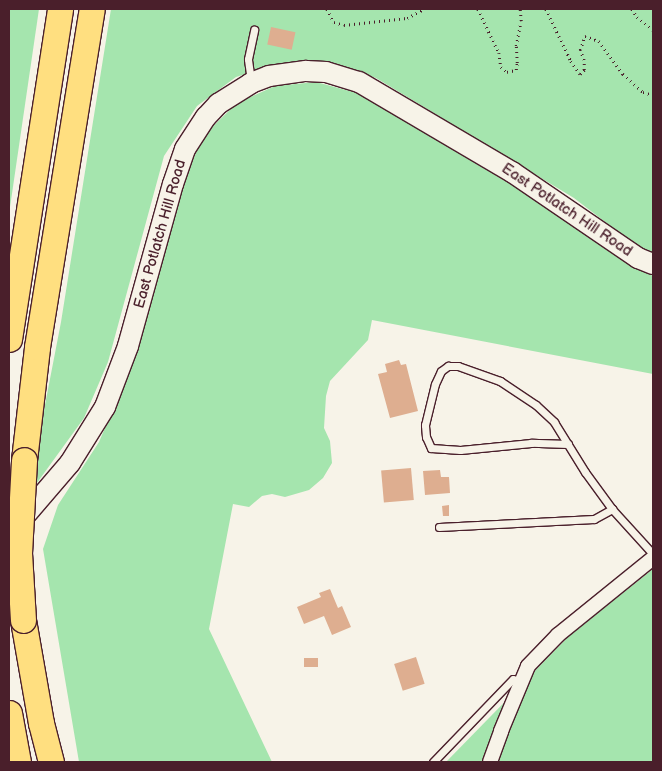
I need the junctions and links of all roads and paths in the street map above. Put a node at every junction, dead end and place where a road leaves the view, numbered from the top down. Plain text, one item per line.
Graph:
1 (60, 9) edge
2 (92, 9) edge
3 (327, 9) edge
4 (424, 9) edge
5 (478, 9) edge
6 (520, 9) edge
7 (546, 9) edge
8 (632, 9) edge
9 (254, 30) dead end
10 (653, 30) edge
11 (251, 83) junction
12 (653, 95) edge
13 (653, 264) edge
14 (9, 339) edge
15 (568, 444) junction
16 (612, 509) junction
17 (439, 527) dead end
18 (9, 534) edge
19 (653, 554) edge
20 (653, 558) edge
21 (520, 681) junction
22 (9, 713) edge
23 (18, 762) edge
24 (51, 762) edge
25 (433, 762) edge
26 (490, 762) edge

1 - 14 highway
2 - 24 highway, bridge
3 - 4 path
5 - 6 path
7 - 12 path
8 - 10 path
9 - 11 lane
11 - 13 street, East Potlatch Hill Road
11 - 18 street, East Potlatch Hill Road
15 - 15 lane
15 - 16 lane
16 - 17 lane
16 - 19 lane
20 - 21 street
21 - 25 lane
21 - 26 street
22 - 23 highway

